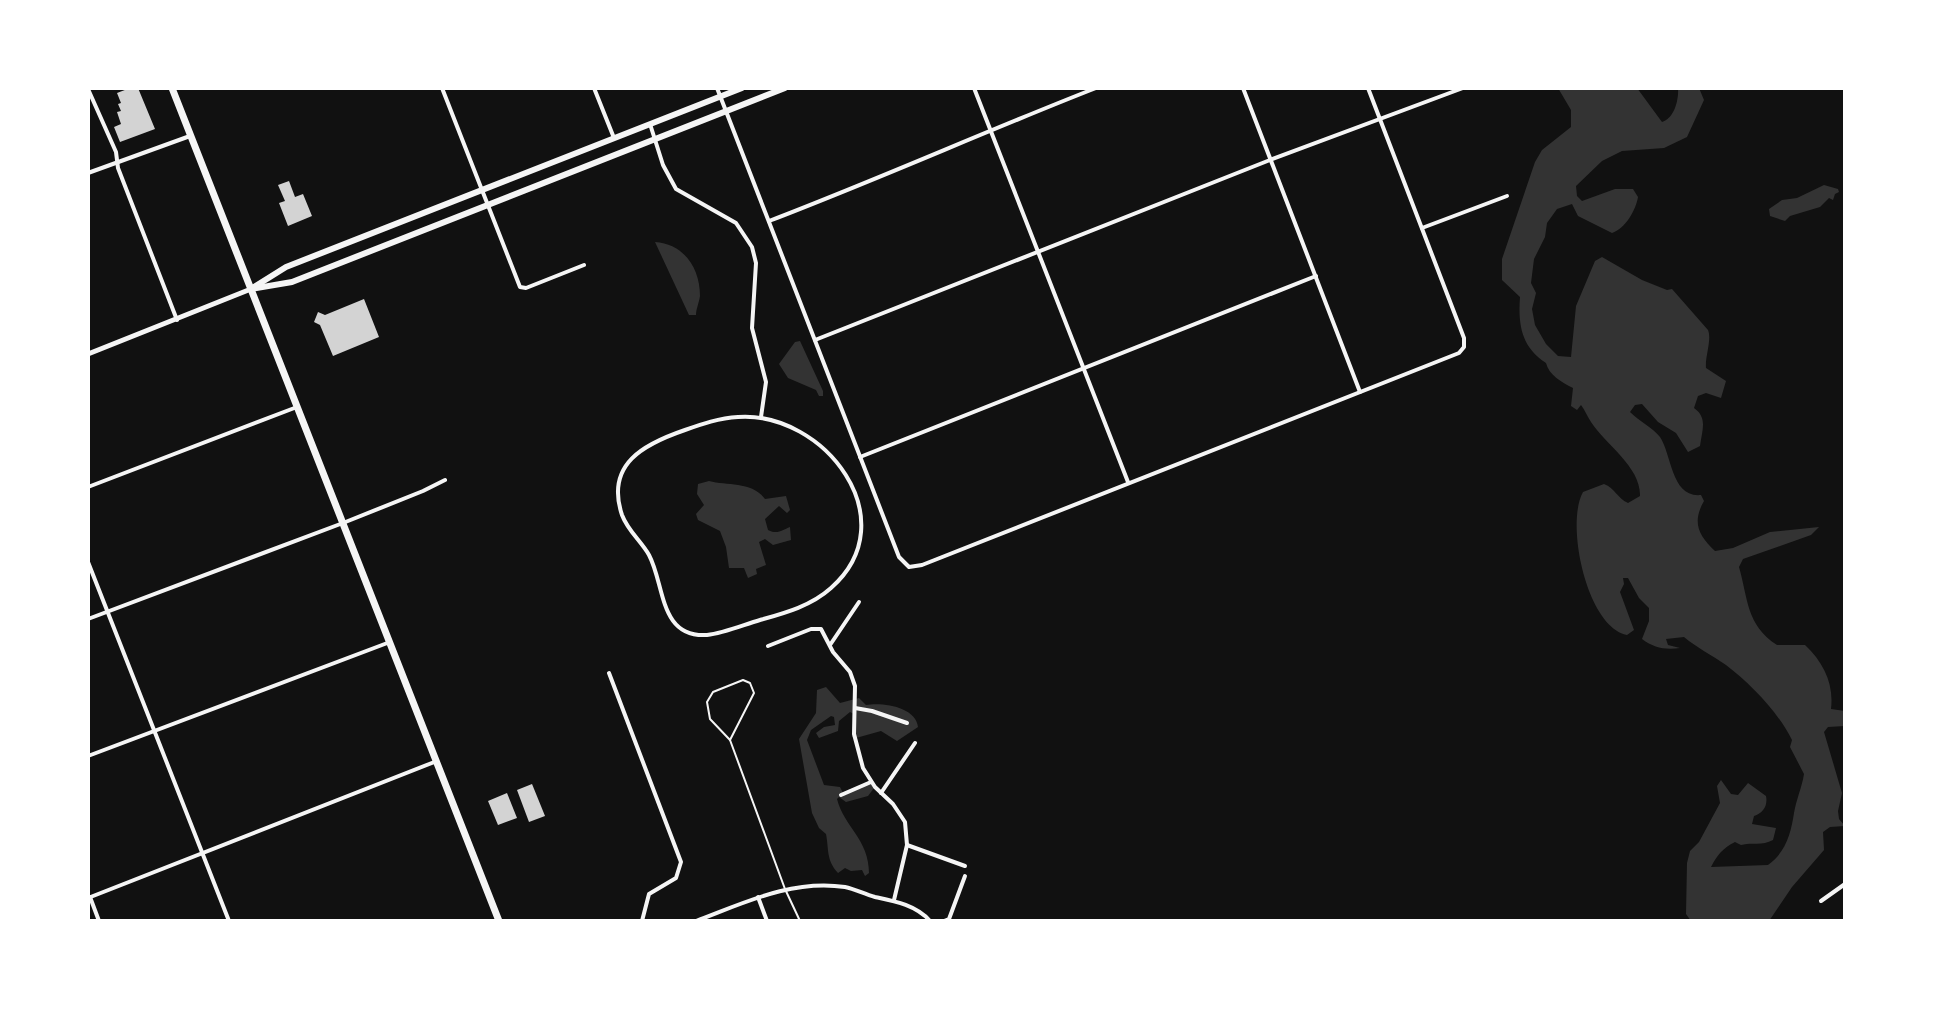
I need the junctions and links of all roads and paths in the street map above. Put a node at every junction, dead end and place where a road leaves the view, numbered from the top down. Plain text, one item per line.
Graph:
1 (172, 88) edge
2 (442, 88) edge
3 (594, 88) edge
4 (717, 88) edge
5 (742, 88) edge
6 (785, 88) edge
7 (974, 88) edge
8 (1096, 88) edge
9 (1243, 88) edge
10 (1368, 88) edge
11 (1463, 88) edge
12 (88, 89) edge
13 (720, 97) junction
14 (726, 111) junction
15 (1379, 119) junction
16 (650, 124) junction
17 (990, 130) junction
18 (190, 136) junction
19 (614, 138) junction
20 (655, 139) junction
21 (1270, 160) junction
22 (118, 162) junction
23 (88, 173) edge
24 (481, 190) junction
25 (1507, 196) dead end
26 (487, 205) junction
27 (769, 221) junction
28 (1422, 228) junction
29 (1036, 251) junction
30 (584, 265) dead end
31 (1316, 276) junction
32 (251, 289) junction
33 (177, 320) junction
34 (815, 340) junction
35 (88, 354) edge
36 (1083, 369) junction
37 (1360, 392) junction
38 (297, 407) junction
39 (761, 417) junction
40 (860, 457) junction
41 (445, 480) dead end
42 (1128, 482) junction
43 (88, 487) edge
44 (343, 523) junction
45 (88, 562) edge
46 (859, 602) dead end
47 (107, 612) junction
48 (88, 619) edge
49 (390, 642) junction
50 (830, 645) junction
51 (768, 646) dead end
52 (609, 673) dead end
53 (855, 708) junction
54 (907, 723) dead end
55 (155, 730) junction
56 (730, 740) junction
57 (915, 743) dead end
58 (88, 756) edge
59 (437, 761) junction
60 (871, 782) junction
61 (881, 793) junction
62 (841, 795) dead end
63 (907, 845) junction
64 (203, 853) junction
65 (965, 866) dead end
66 (965, 876) dead end
67 (1845, 884) edge
68 (785, 889) junction
69 (758, 897) junction
70 (89, 898) edge
71 (894, 900) junction
72 (1821, 901) dead end
73 (99, 921) edge
74 (229, 921) edge
75 (499, 921) edge
76 (642, 921) edge
77 (696, 921) edge
78 (767, 921) edge
79 (800, 921) edge
80 (930, 921) edge
81 (944, 921) edge

1 - 18 main road
2 - 24 street
3 - 19 street
4 - 13 street
5 - 13 main road
6 - 14 main road
7 - 17 street
8 - 17 street
9 - 21 street
10 - 15 street
11 - 15 street
12 - 22 street
13 - 14 street
13 - 16 main road
14 - 20 main road
14 - 27 street
15 - 21 street
15 - 28 street
16 - 19 main road
16 - 20 street
17 - 27 street
17 - 29 street
18 - 22 street
18 - 32 main road
19 - 24 main road
20 - 26 main road
20 - 39 street
21 - 29 street
21 - 31 street
22 - 23 street
22 - 33 street
24 - 26 street
24 - 32 main road
25 - 28 street
26 - 30 street
26 - 32 main road
27 - 34 street
28 - 37 street
29 - 34 street
29 - 36 street
31 - 36 street
31 - 37 street
32 - 33 street
32 - 38 main road
33 - 35 street
34 - 40 street
36 - 40 street
36 - 42 street
37 - 42 street
38 - 43 street
38 - 44 main road
39 - 39 street
40 - 42 street
41 - 44 street
44 - 47 street
44 - 49 main road
45 - 47 street
46 - 50 street
47 - 48 street
47 - 55 street
49 - 55 street
49 - 59 main road
50 - 51 street
50 - 53 street
52 - 76 street
53 - 54 street
53 - 60 street
55 - 58 street
55 - 64 street
56 - 56 lane
56 - 68 lane
57 - 61 street
59 - 64 street
59 - 75 main road
60 - 61 street
60 - 62 street
61 - 63 street
63 - 65 street
63 - 71 street
64 - 70 street
64 - 74 street
66 - 81 street
67 - 72 street
68 - 69 street
68 - 71 street
68 - 79 lane
69 - 77 street
69 - 78 street
70 - 73 street
71 - 80 street

